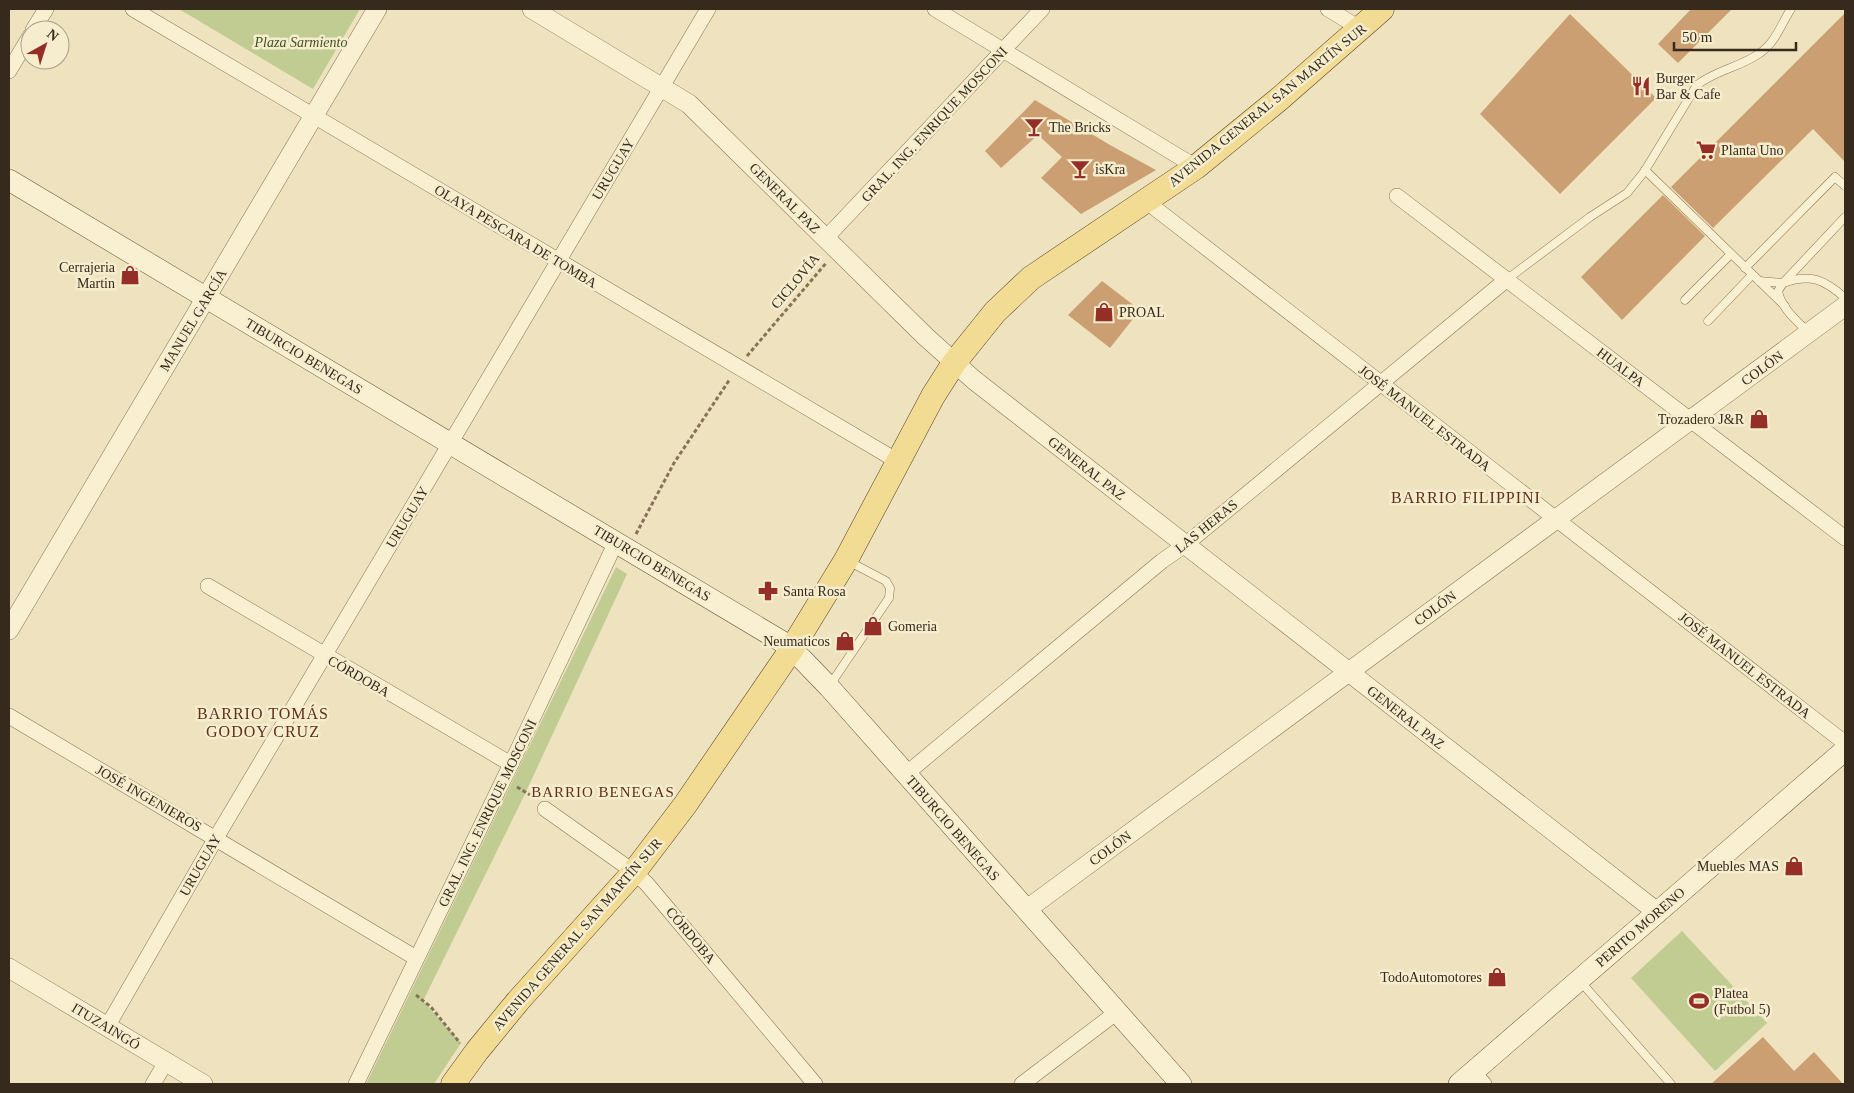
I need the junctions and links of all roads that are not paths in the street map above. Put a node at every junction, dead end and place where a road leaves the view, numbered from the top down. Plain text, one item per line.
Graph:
1 (46, 9) edge
2 (134, 9) edge
3 (377, 9) edge
4 (532, 9) edge
5 (708, 9) edge
6 (935, 9) edge
7 (1042, 9) edge
8 (1328, 9) edge
9 (1382, 9) edge
10 (1791, 9) edge
11 (39, 20) edge
12 (1361, 29) junction
13 (1004, 51) junction
14 (20, 53) edge
15 (9, 72) edge
16 (662, 86) junction
17 (314, 116) junction
18 (1196, 167) junction
19 (1645, 170) junction
20 (9, 180) edge
21 (1845, 186) edge
22 (1397, 196) dead end
23 (1147, 202) junction
24 (1845, 216) edge
25 (831, 244) junction
26 (1731, 254) junction
27 (559, 261) junction
28 (1745, 268) junction
29 (1752, 275) junction
30 (1506, 280) junction
31 (1759, 281) junction
32 (1783, 283) junction
33 (206, 298) junction
34 (1845, 298) edge
35 (1685, 300) dead end
36 (1785, 306) junction
37 (1845, 306) edge
38 (1708, 321) dead end
39 (1809, 333) junction
40 (954, 363) junction
41 (1380, 383) junction
42 (1690, 420) junction
43 (451, 443) junction
44 (899, 462) junction
45 (1556, 519) junction
46 (1845, 538) edge
47 (1185, 544) junction
48 (622, 545) junction
49 (846, 560) junction
50 (208, 586) dead end
51 (9, 630) edge
52 (792, 650) junction
53 (324, 655) junction
54 (1348, 672) junction
55 (829, 687) junction
56 (9, 716) edge
57 (1845, 743) edge
58 (1845, 750) edge
59 (511, 764) junction
60 (906, 774) junction
61 (545, 809) road end
62 (216, 838) junction
63 (634, 872) junction
64 (1026, 910) junction
65 (1657, 912) junction
66 (416, 958) junction
67 (9, 968) edge
68 (1578, 980) junction
69 (1117, 1012) junction
70 (107, 1027) junction
71 (166, 1062) junction
72 (462, 1080) edge
73 (1472, 1080) edge
74 (153, 1084) edge
75 (203, 1084) edge
76 (356, 1084) edge
77 (814, 1084) edge
78 (1022, 1084) edge
79 (1181, 1084) edge
80 (1671, 1084) edge

1 - 11 street
2 - 17 street, OLAYA PESCARA DE TOMBA
3 - 17 street, MANUEL GARCÍA
4 - 16 street, GENERAL PAZ
5 - 16 street, URUGUAY
6 - 13 street
7 - 13 street, GRAL. ING. ENRIQUE MOSCONI
8 - 12 street
9 - 12 main road, AVENIDA GENERAL SAN MARTÍN SUR
10 - 19 lane
12 - 18 main road, AVENIDA GENERAL SAN MARTÍN SUR
13 - 18 street
13 - 25 street, GRAL. ING. ENRIQUE MOSCONI
14 - 15 street
16 - 25 street, GENERAL PAZ
16 - 27 street, URUGUAY
17 - 27 street, OLAYA PESCARA DE TOMBA
17 - 33 street, MANUEL GARCÍA
18 - 23 main road, AVENIDA GENERAL SAN MARTÍN SUR
19 - 26 lane
19 - 30 lane
20 - 33 main road, TIBURCIO BENEGAS
21 - 28 lane
22 - 30 street, HUALPA
23 - 40 main road, AVENIDA GENERAL SAN MARTÍN SUR
23 - 41 street, JOSÉ MANUEL ESTRADA
24 - 32 lane
25 - 40 street, GENERAL PAZ
26 - 28 lane
26 - 35 lane
27 - 43 street, URUGUAY
27 - 44 street, OLAYA PESCARA DE TOMBA
28 - 29 lane
29 - 31 lane
29 - 38 lane
30 - 41 street, LAS HERAS
30 - 42 street, HUALPA
31 - 32 lane
31 - 36 lane
32 - 34 lane
32 - 36 lane
33 - 43 main road, TIBURCIO BENEGAS
33 - 51 street, MANUEL GARCÍA
36 - 39 lane
37 - 39 street, COLÓN
39 - 42 street, COLÓN
40 - 44 main road, AVENIDA GENERAL SAN MARTÍN SUR
40 - 47 street, GENERAL PAZ
41 - 45 street, JOSÉ MANUEL ESTRADA
41 - 47 street, LAS HERAS
42 - 45 street, COLÓN
42 - 46 street, HUALPA
43 - 48 main road, TIBURCIO BENEGAS
43 - 53 street, URUGUAY
44 - 49 main road, AVENIDA GENERAL SAN MARTÍN SUR
45 - 54 street, COLÓN
45 - 57 street, JOSÉ MANUEL ESTRADA
47 - 54 street, GENERAL PAZ
47 - 60 street, LAS HERAS
48 - 52 main road, TIBURCIO BENEGAS
48 - 59 street, GRAL. ING. ENRIQUE MOSCONI
49 - 52 main road, AVENIDA GENERAL SAN MARTÍN SUR
49 - 55 lane
50 - 53 street, CÓRDOBA
52 - 55 main road, TIBURCIO BENEGAS
52 - 63 main road, AVENIDA GENERAL SAN MARTÍN SUR
53 - 59 street, CÓRDOBA
53 - 62 street, URUGUAY
54 - 64 street, COLÓN
54 - 65 street, GENERAL PAZ
55 - 60 main road, TIBURCIO BENEGAS
56 - 62 street, JOSÉ INGENIEROS
58 - 65 main road, PERITO MORENO
59 - 66 street, GRAL. ING. ENRIQUE MOSCONI
60 - 64 main road, TIBURCIO BENEGAS
61 - 63 street, CÓRDOBA
62 - 66 street, JOSÉ INGENIEROS
62 - 70 street, URUGUAY
63 - 72 main road, AVENIDA GENERAL SAN MARTÍN SUR
63 - 77 street, CÓRDOBA
64 - 69 main road, TIBURCIO BENEGAS
65 - 68 main road, PERITO MORENO
66 - 76 street, GRAL. ING. ENRIQUE MOSCONI
67 - 70 street, ITUZAINGÓ
68 - 73 main road, PERITO MORENO
68 - 80 lane
69 - 78 street
69 - 79 main road, TIBURCIO BENEGAS
70 - 71 street, ITUZAINGÓ
71 - 74 street
71 - 75 street, ITUZAINGÓ

